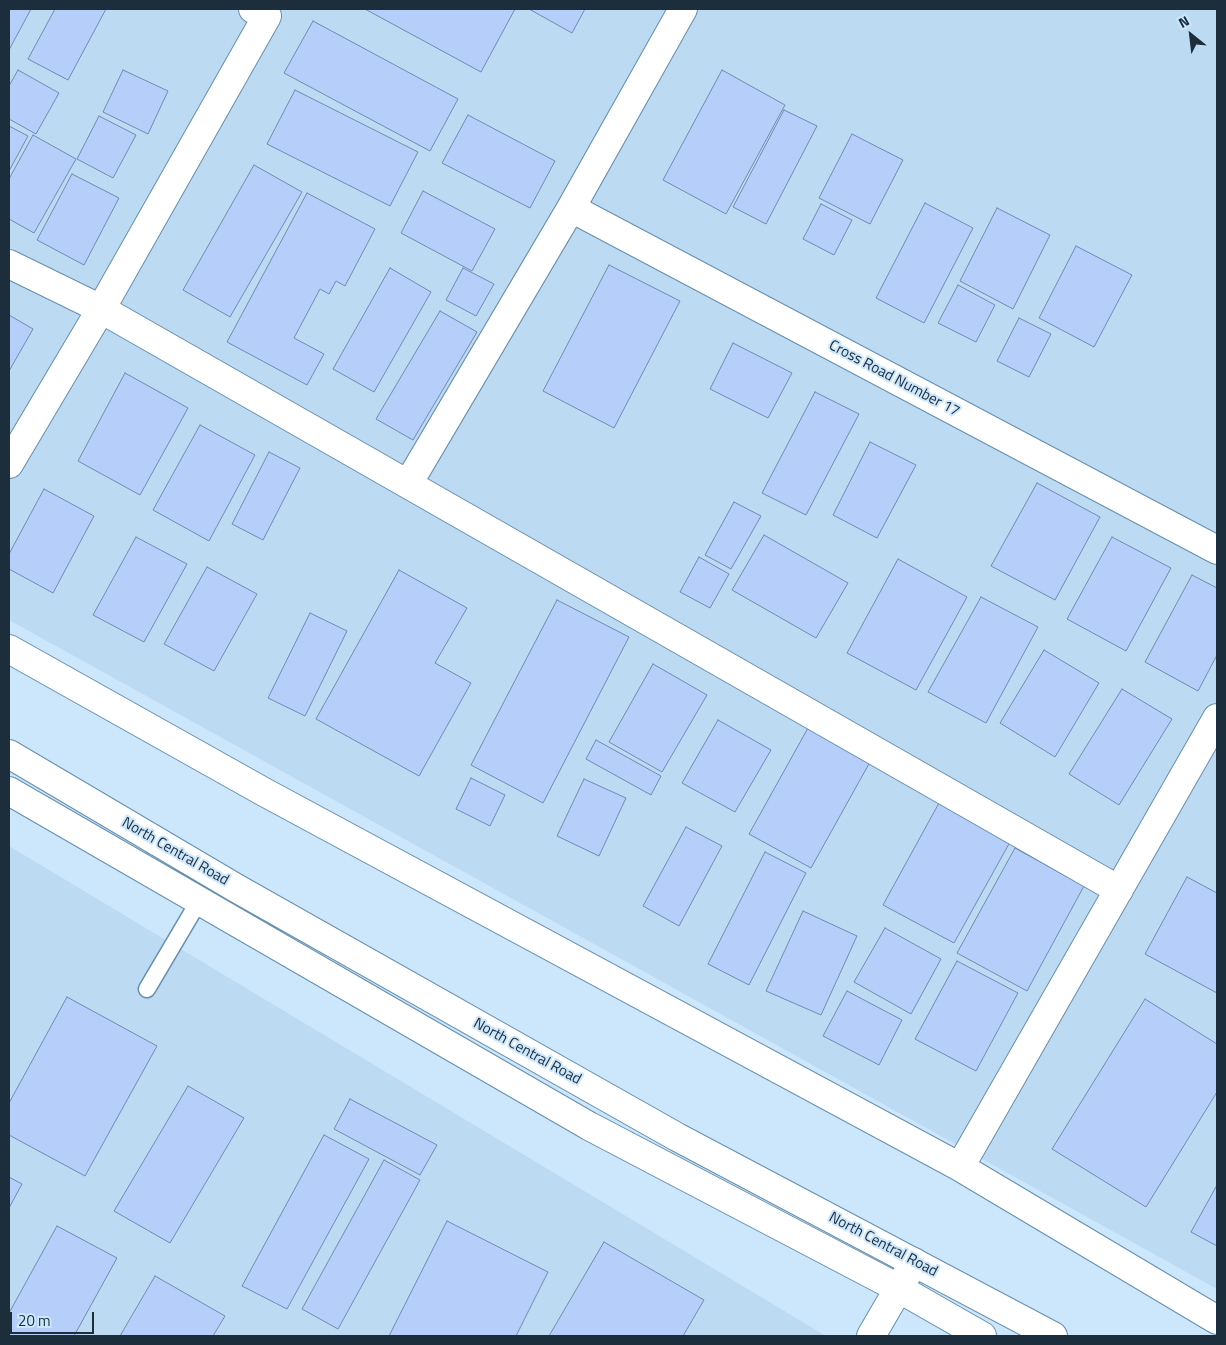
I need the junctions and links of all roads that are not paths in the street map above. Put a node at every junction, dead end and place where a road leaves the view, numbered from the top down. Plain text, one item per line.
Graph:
1 (683, 9) edge
2 (264, 11) edge
3 (570, 208) junction
4 (9, 264) edge
5 (100, 309) junction
6 (9, 464) edge
7 (408, 484) junction
8 (1217, 550) edge
9 (9, 649) edge
10 (1216, 724) edge
11 (9, 754) edge
12 (9, 791) edge
13 (1119, 890) junction
14 (199, 901) junction
15 (147, 989) dead end
16 (960, 1167) junction
17 (914, 1262) junction
18 (898, 1288) junction
19 (1217, 1320) edge
20 (871, 1336) edge
21 (982, 1336) edge
22 (1053, 1336) edge

1 - 3 street
2 - 5 street
3 - 7 street
3 - 8 street, Cross Road Number 17
4 - 5 street
5 - 6 street
5 - 7 street
7 - 13 street
9 - 16 street
10 - 13 street
11 - 17 street, North Central Road
12 - 14 street, North Central Road
13 - 16 street
14 - 15 lane
14 - 18 street, North Central Road
16 - 19 street
17 - 18 street
17 - 22 street, North Central Road
18 - 20 street
18 - 21 street, North Central Road

